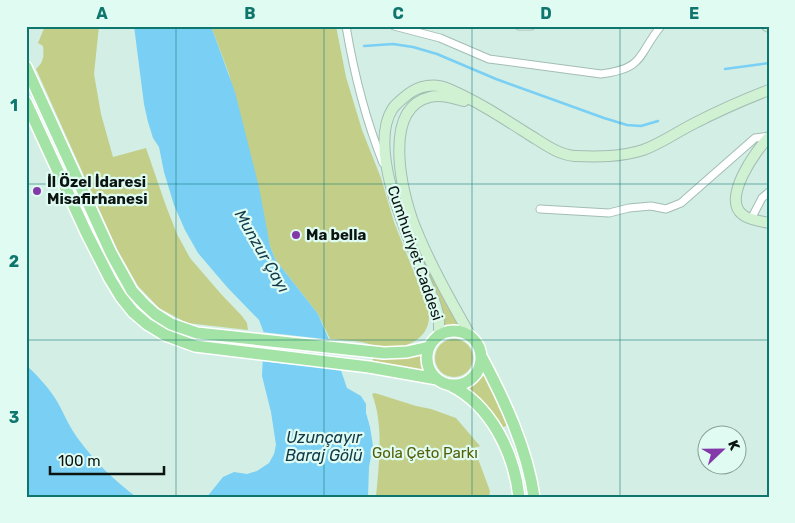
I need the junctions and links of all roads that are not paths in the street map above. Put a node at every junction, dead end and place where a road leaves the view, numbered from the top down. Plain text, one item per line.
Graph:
1 (346, 26) edge
2 (394, 26) edge
3 (519, 26) edge
4 (531, 26) edge
5 (661, 26) edge
6 (26, 67) edge
7 (769, 90) edge
8 (26, 102) edge
9 (479, 104) junction
10 (769, 136) edge
11 (389, 175) junction
12 (769, 192) edge
13 (540, 209) dead end
14 (751, 219) junction
15 (769, 223) edge
16 (439, 335) junction
17 (470, 335) junction
18 (429, 347) junction
19 (481, 356) junction
20 (437, 380) junction
21 (450, 385) junction
22 (519, 497) edge
23 (534, 497) edge

1 - 11 street
2 - 5 street
3 - 4 street
6 - 18 main road
7 - 9 main road, Cumhuriyet Caddesi
8 - 20 main road
9 - 11 main road, Cumhuriyet Caddesi
9 - 17 main road
10 - 13 street
10 - 14 main road
11 - 16 main road, Cumhuriyet Caddesi
12 - 14 street
14 - 15 main road
16 - 17 main road
16 - 18 main road
17 - 19 main road
18 - 20 main road
19 - 21 main road
19 - 23 main road
20 - 21 main road
21 - 22 main road

